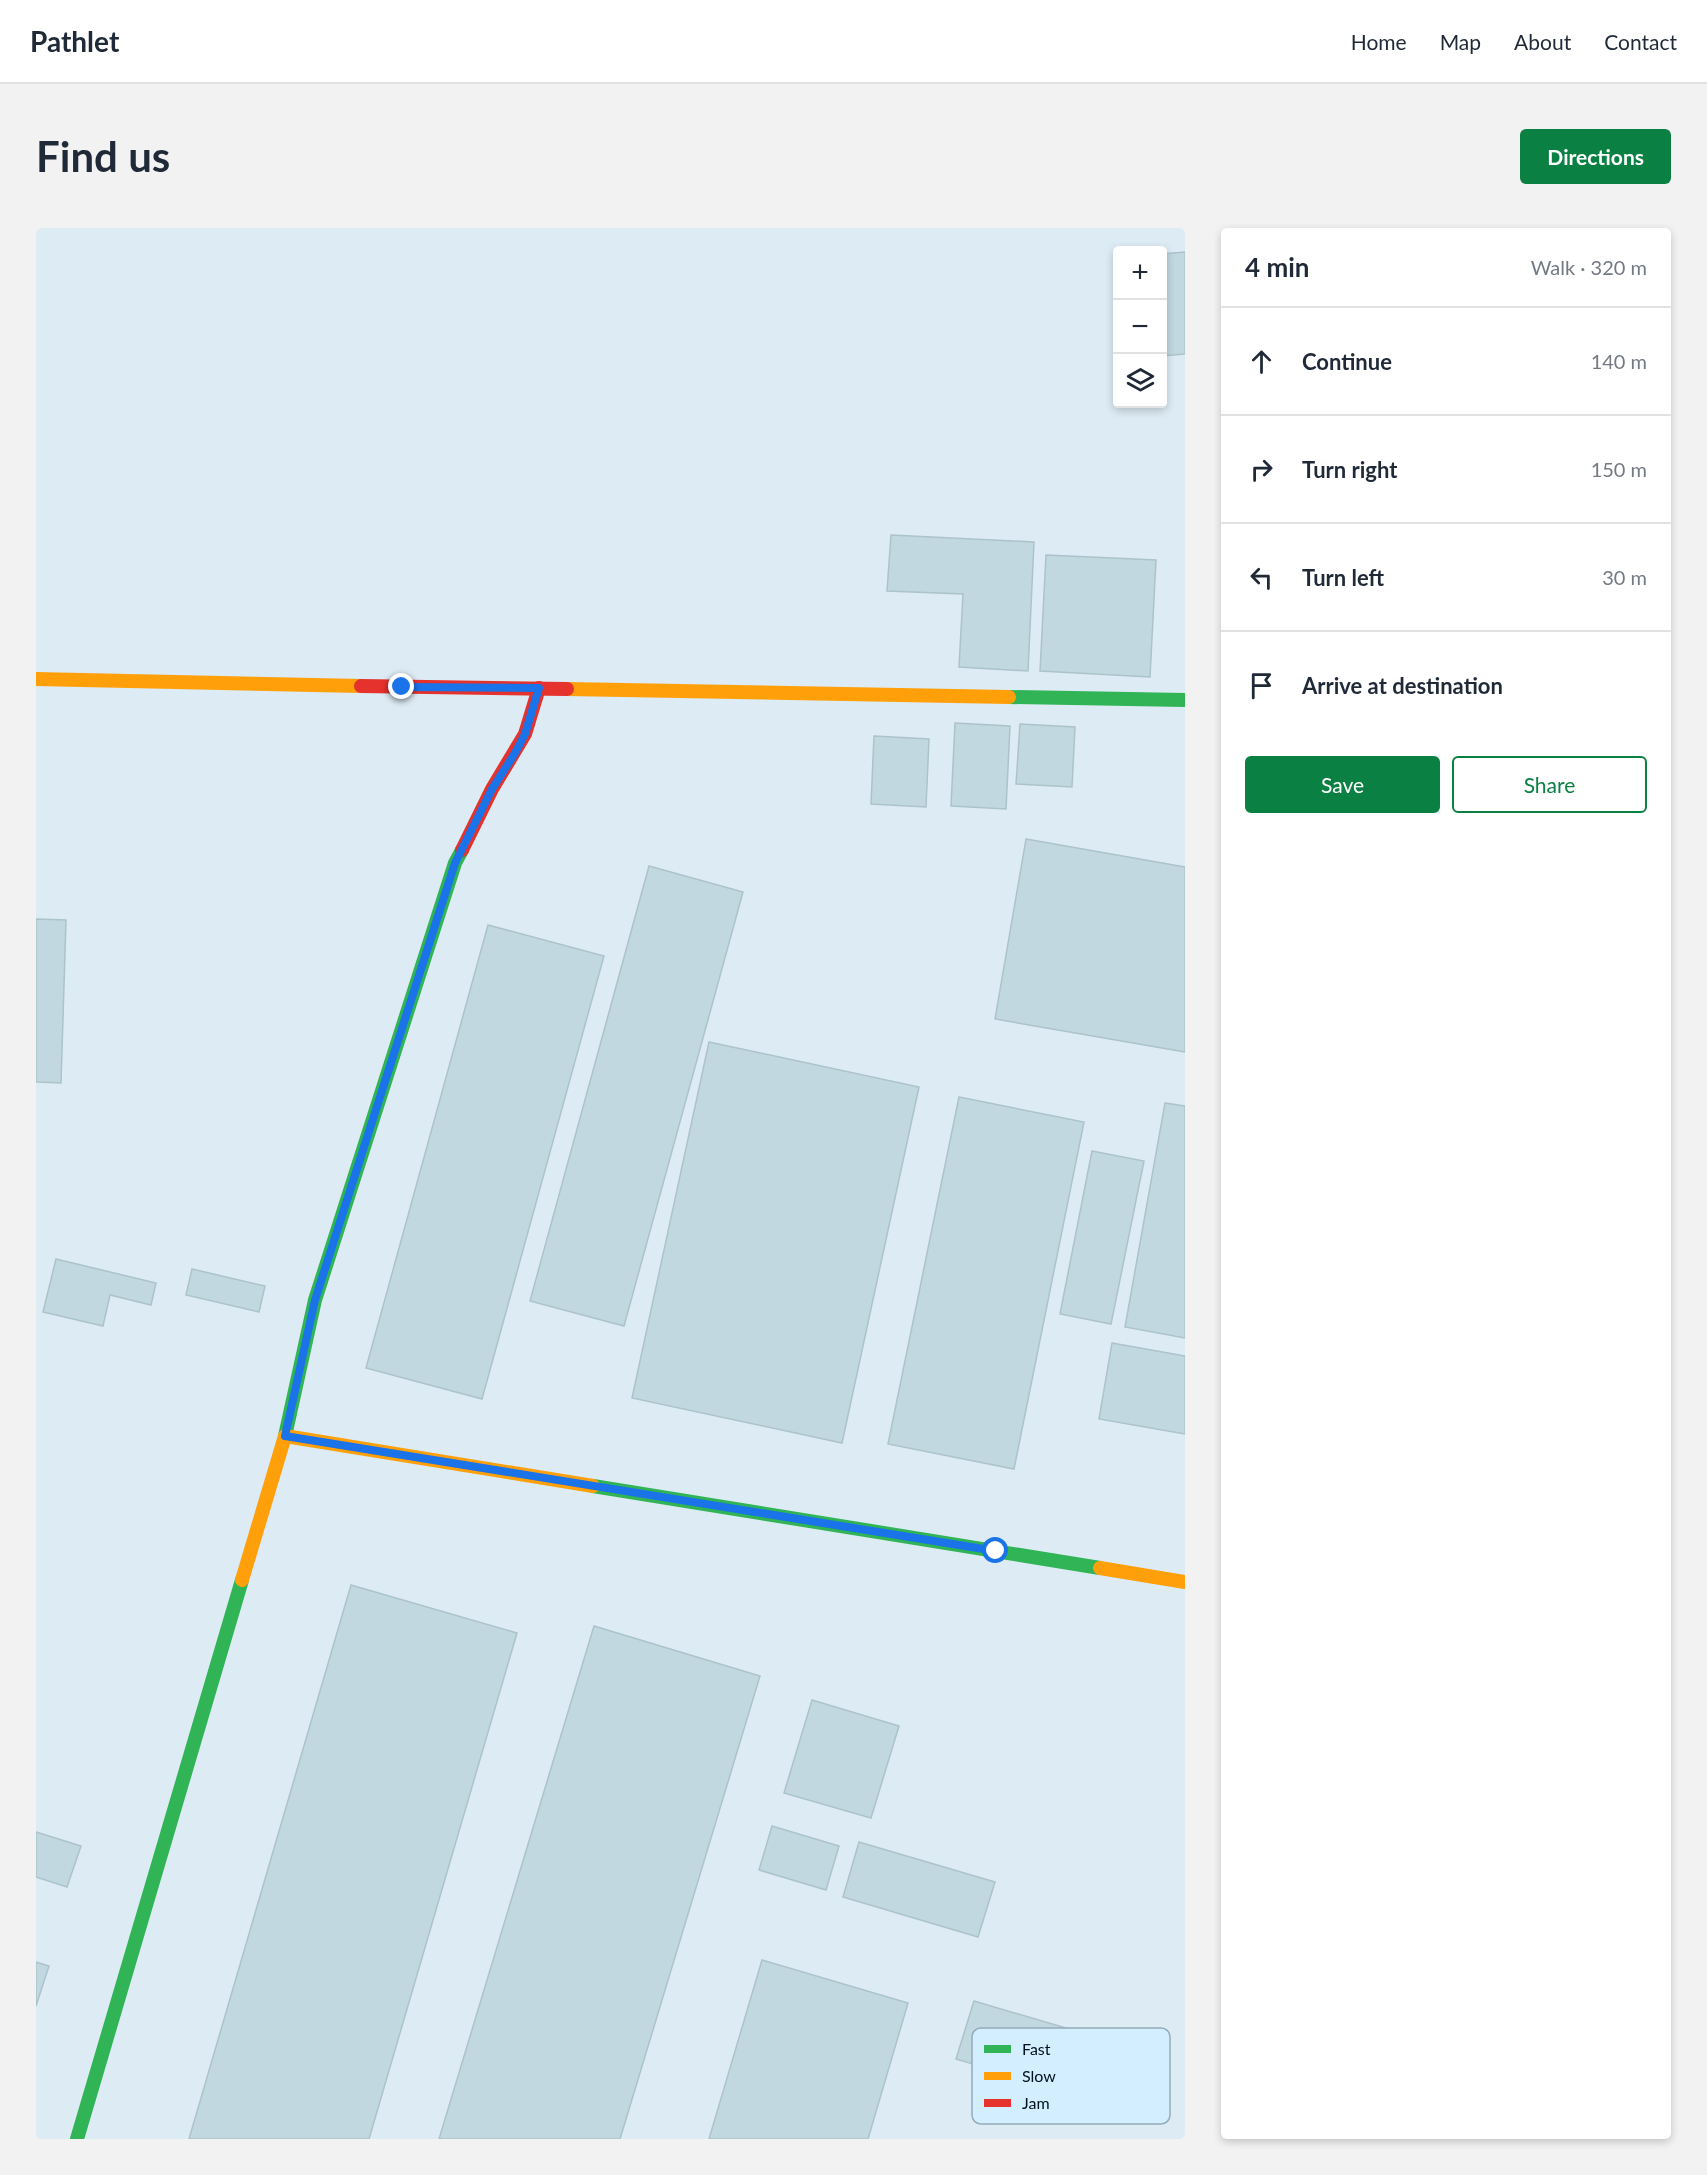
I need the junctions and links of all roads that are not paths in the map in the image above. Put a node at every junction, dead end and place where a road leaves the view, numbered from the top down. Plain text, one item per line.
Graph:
1 (36, 679) edge
2 (539, 688) junction
3 (1185, 700) edge
4 (285, 1436) junction
5 (1185, 1582) edge
6 (77, 2139) edge

1 - 2 street
2 - 3 street
2 - 4 street
4 - 5 street
4 - 6 street

